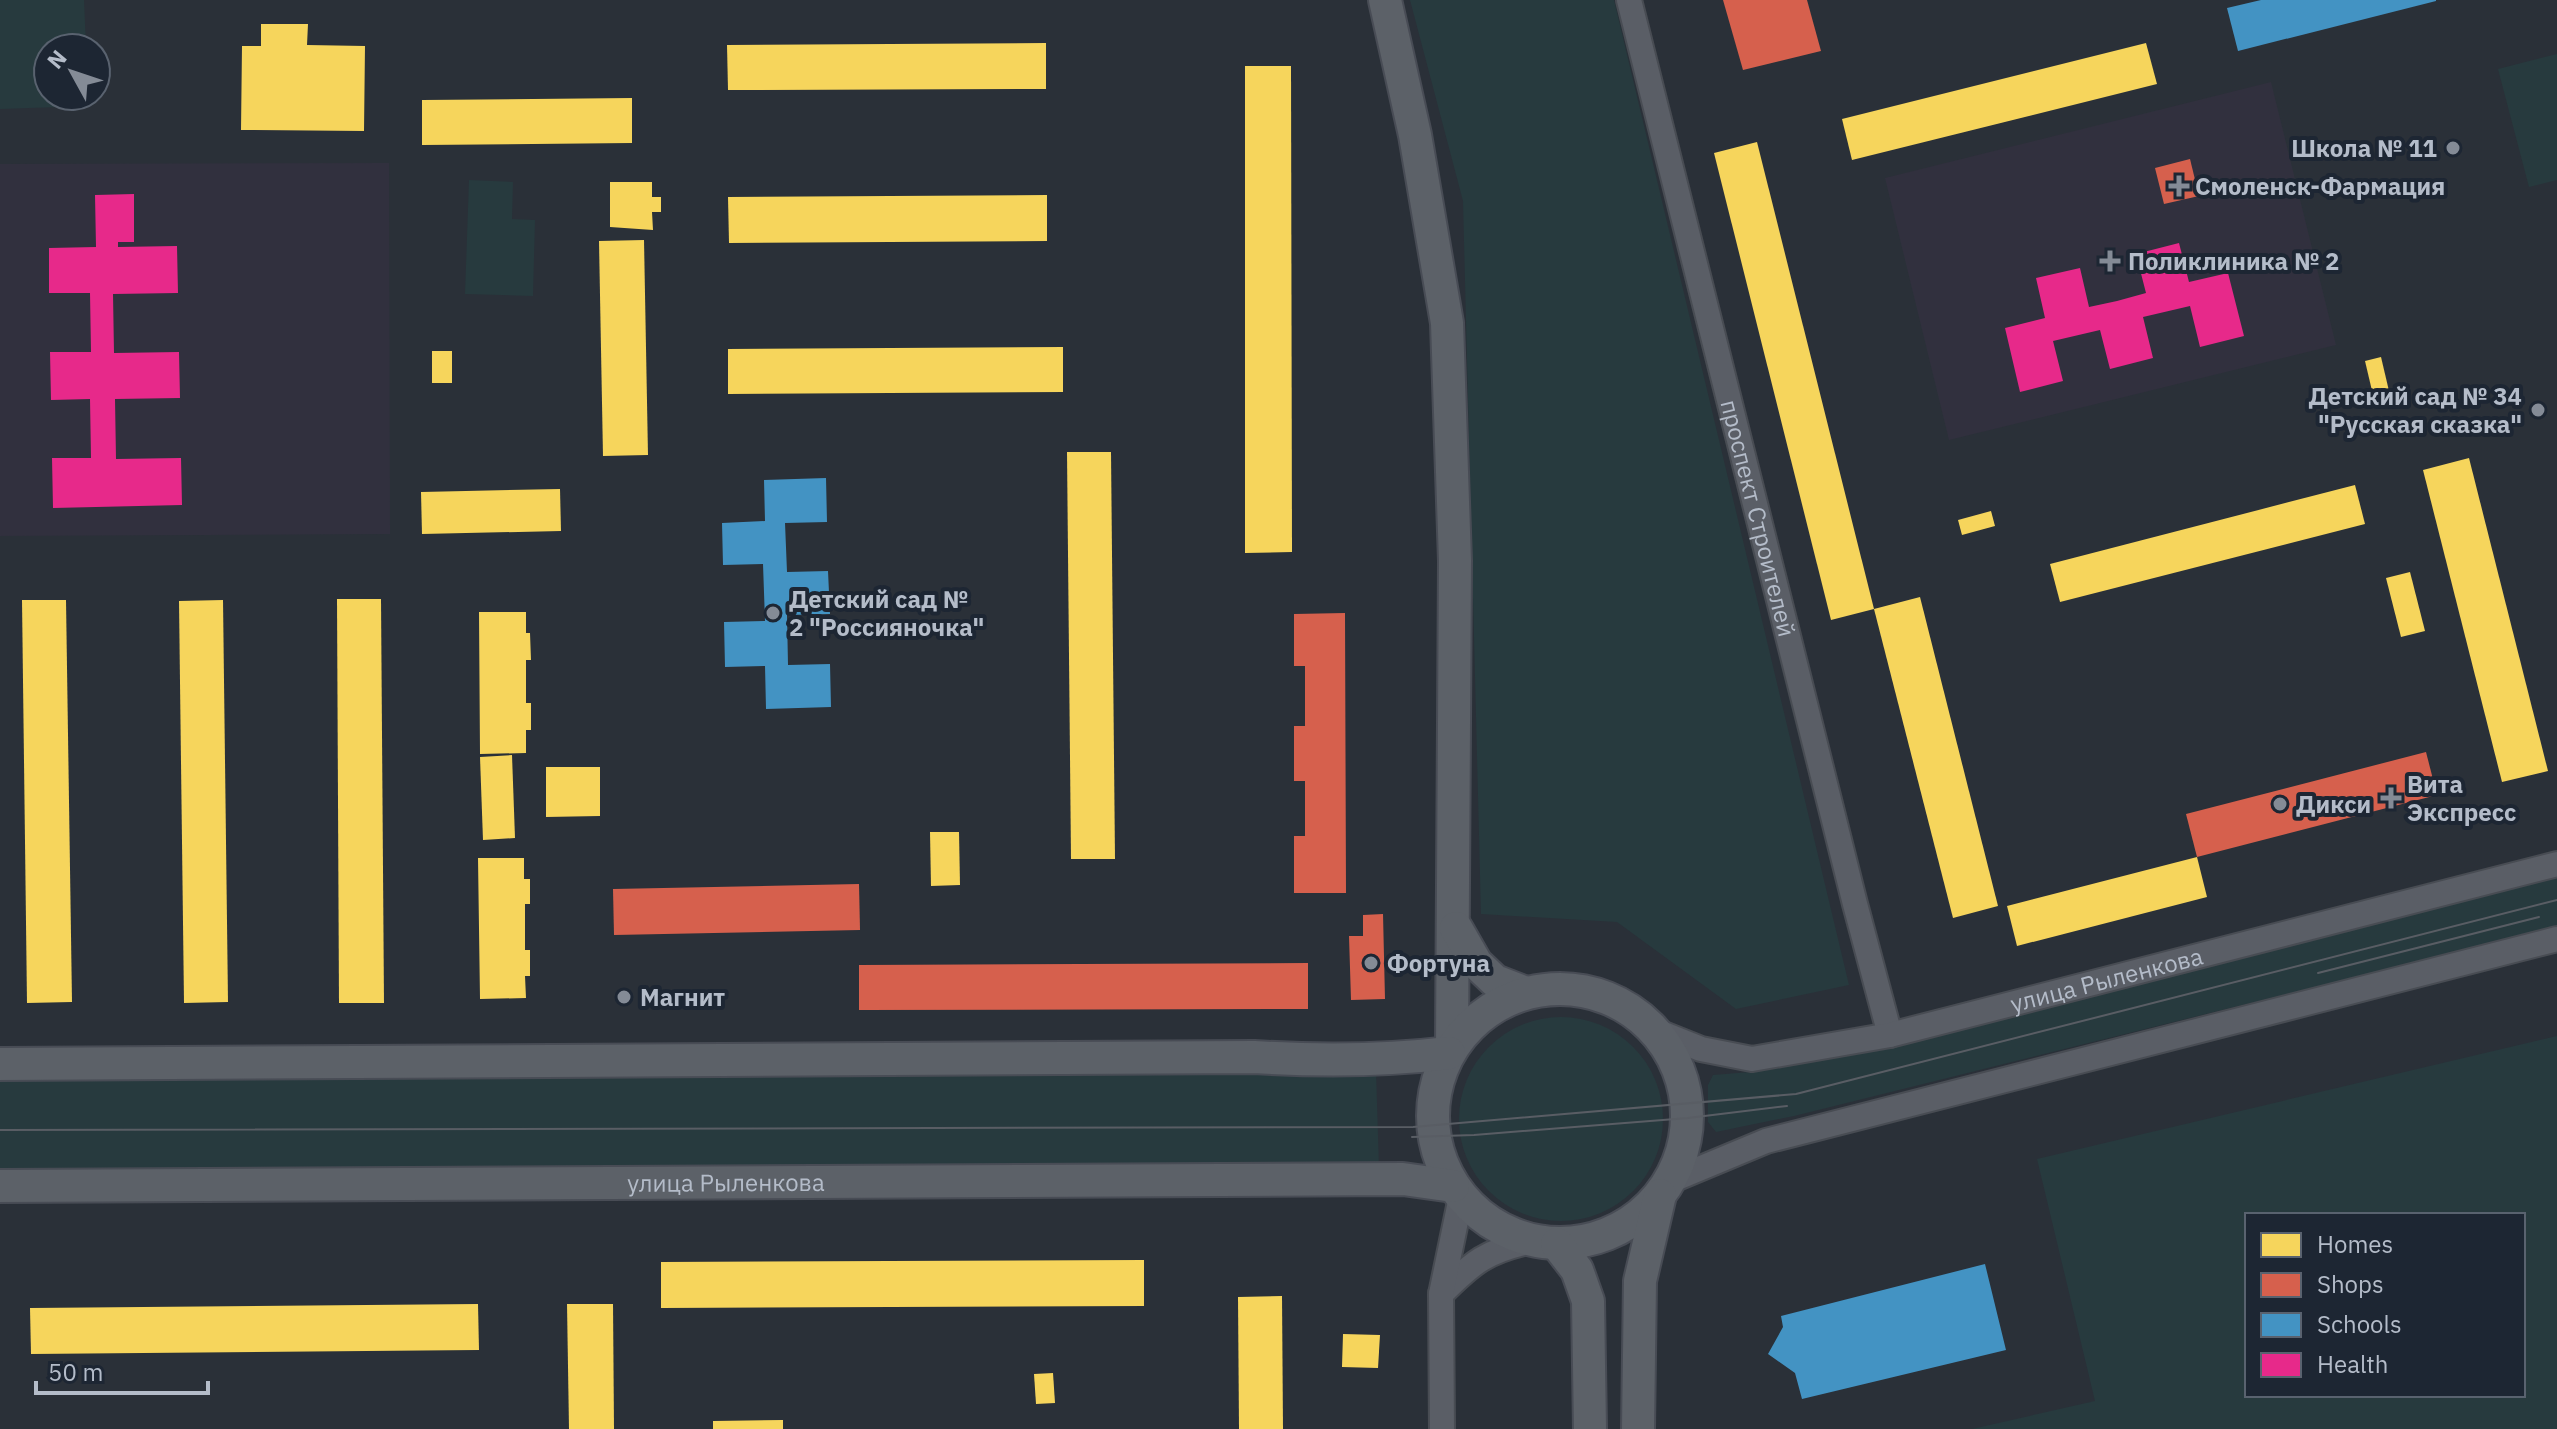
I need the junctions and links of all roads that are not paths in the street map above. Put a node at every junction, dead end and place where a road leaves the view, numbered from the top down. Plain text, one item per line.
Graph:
1 (1385, 0) edge
2 (1629, 0) edge
3 (2557, 864) edge
4 (1455, 925) junction
5 (2557, 939) edge
6 (1526, 993) junction
7 (1656, 1031) junction
8 (1890, 1035) junction
9 (1451, 1050) junction
10 (0, 1064) edge
11 (0, 1186) edge
12 (1665, 1188) junction
13 (1457, 1191) junction
14 (1544, 1242) junction
15 (1441, 1294) junction
16 (1442, 1429) edge
17 (1590, 1429) edge
18 (1638, 1429) edge

1 - 4 main road
2 - 8 street, проспект Строителей
3 - 8 street, улица Рыленкова
4 - 6 main road
4 - 9 main road
5 - 12 street
6 - 7 main road
6 - 9 main road
7 - 8 street, улица Рыленкова
7 - 12 main road
9 - 10 main road
9 - 13 main road
11 - 13 main road, улица Рыленкова
12 - 14 main road
12 - 18 main road
13 - 14 main road
13 - 15 street
14 - 15 street
14 - 17 main road
15 - 16 street

